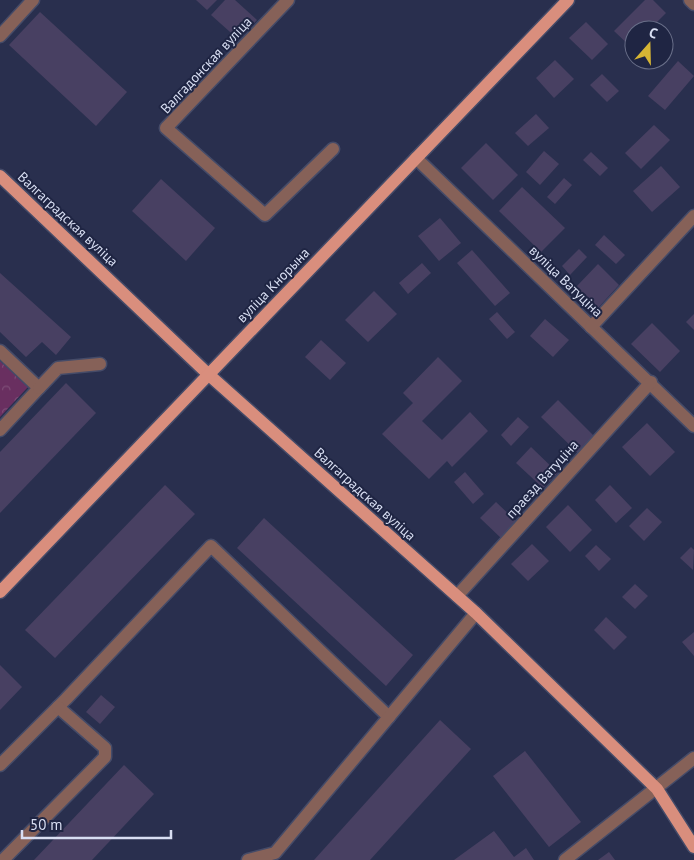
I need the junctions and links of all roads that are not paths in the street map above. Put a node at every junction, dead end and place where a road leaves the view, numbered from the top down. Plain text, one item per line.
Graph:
1 (33, 0) edge
2 (288, 0) edge
3 (568, 0) edge
4 (690, 0) edge
5 (694, 4) edge
6 (0, 36) edge
7 (333, 149) dead end
8 (416, 158) junction
9 (0, 176) edge
10 (694, 216) edge
11 (591, 326) junction
12 (0, 351) edge
13 (100, 364) dead end
14 (208, 374) junction
15 (651, 382) junction
16 (39, 388) junction
17 (694, 426) edge
18 (0, 430) edge
19 (0, 592) edge
20 (457, 596) junction
21 (476, 613) junction
22 (58, 707) junction
23 (389, 717) junction
24 (694, 758) edge
25 (0, 765) edge
26 (657, 789) junction
27 (694, 847) edge
28 (3, 860) edge
29 (248, 860) edge
30 (566, 860) edge

1 - 6 street
2 - 7 street, Валгадонская вуліца
3 - 8 main road, вуліца Кнорына
4 - 5 street
8 - 11 street, вуліца Ватуціна
8 - 14 main road, вуліца Кнорына
9 - 14 main road, Валгаградская вуліца
10 - 11 street
11 - 15 street, вуліца Ватуціна
12 - 16 street
13 - 16 street
14 - 19 main road, вуліца Кнорына
14 - 20 main road, Валгаградская вуліца
15 - 17 street, вуліца Ватуціна
15 - 20 street, праезд Ватуціна
16 - 18 street
20 - 21 main road, Валгаградская вуліца
21 - 23 street
21 - 26 main road, Валгаградская вуліца
22 - 23 street
22 - 25 street
22 - 28 street
23 - 29 street
24 - 26 street
26 - 27 main road, Валгаградская вуліца
26 - 30 street

